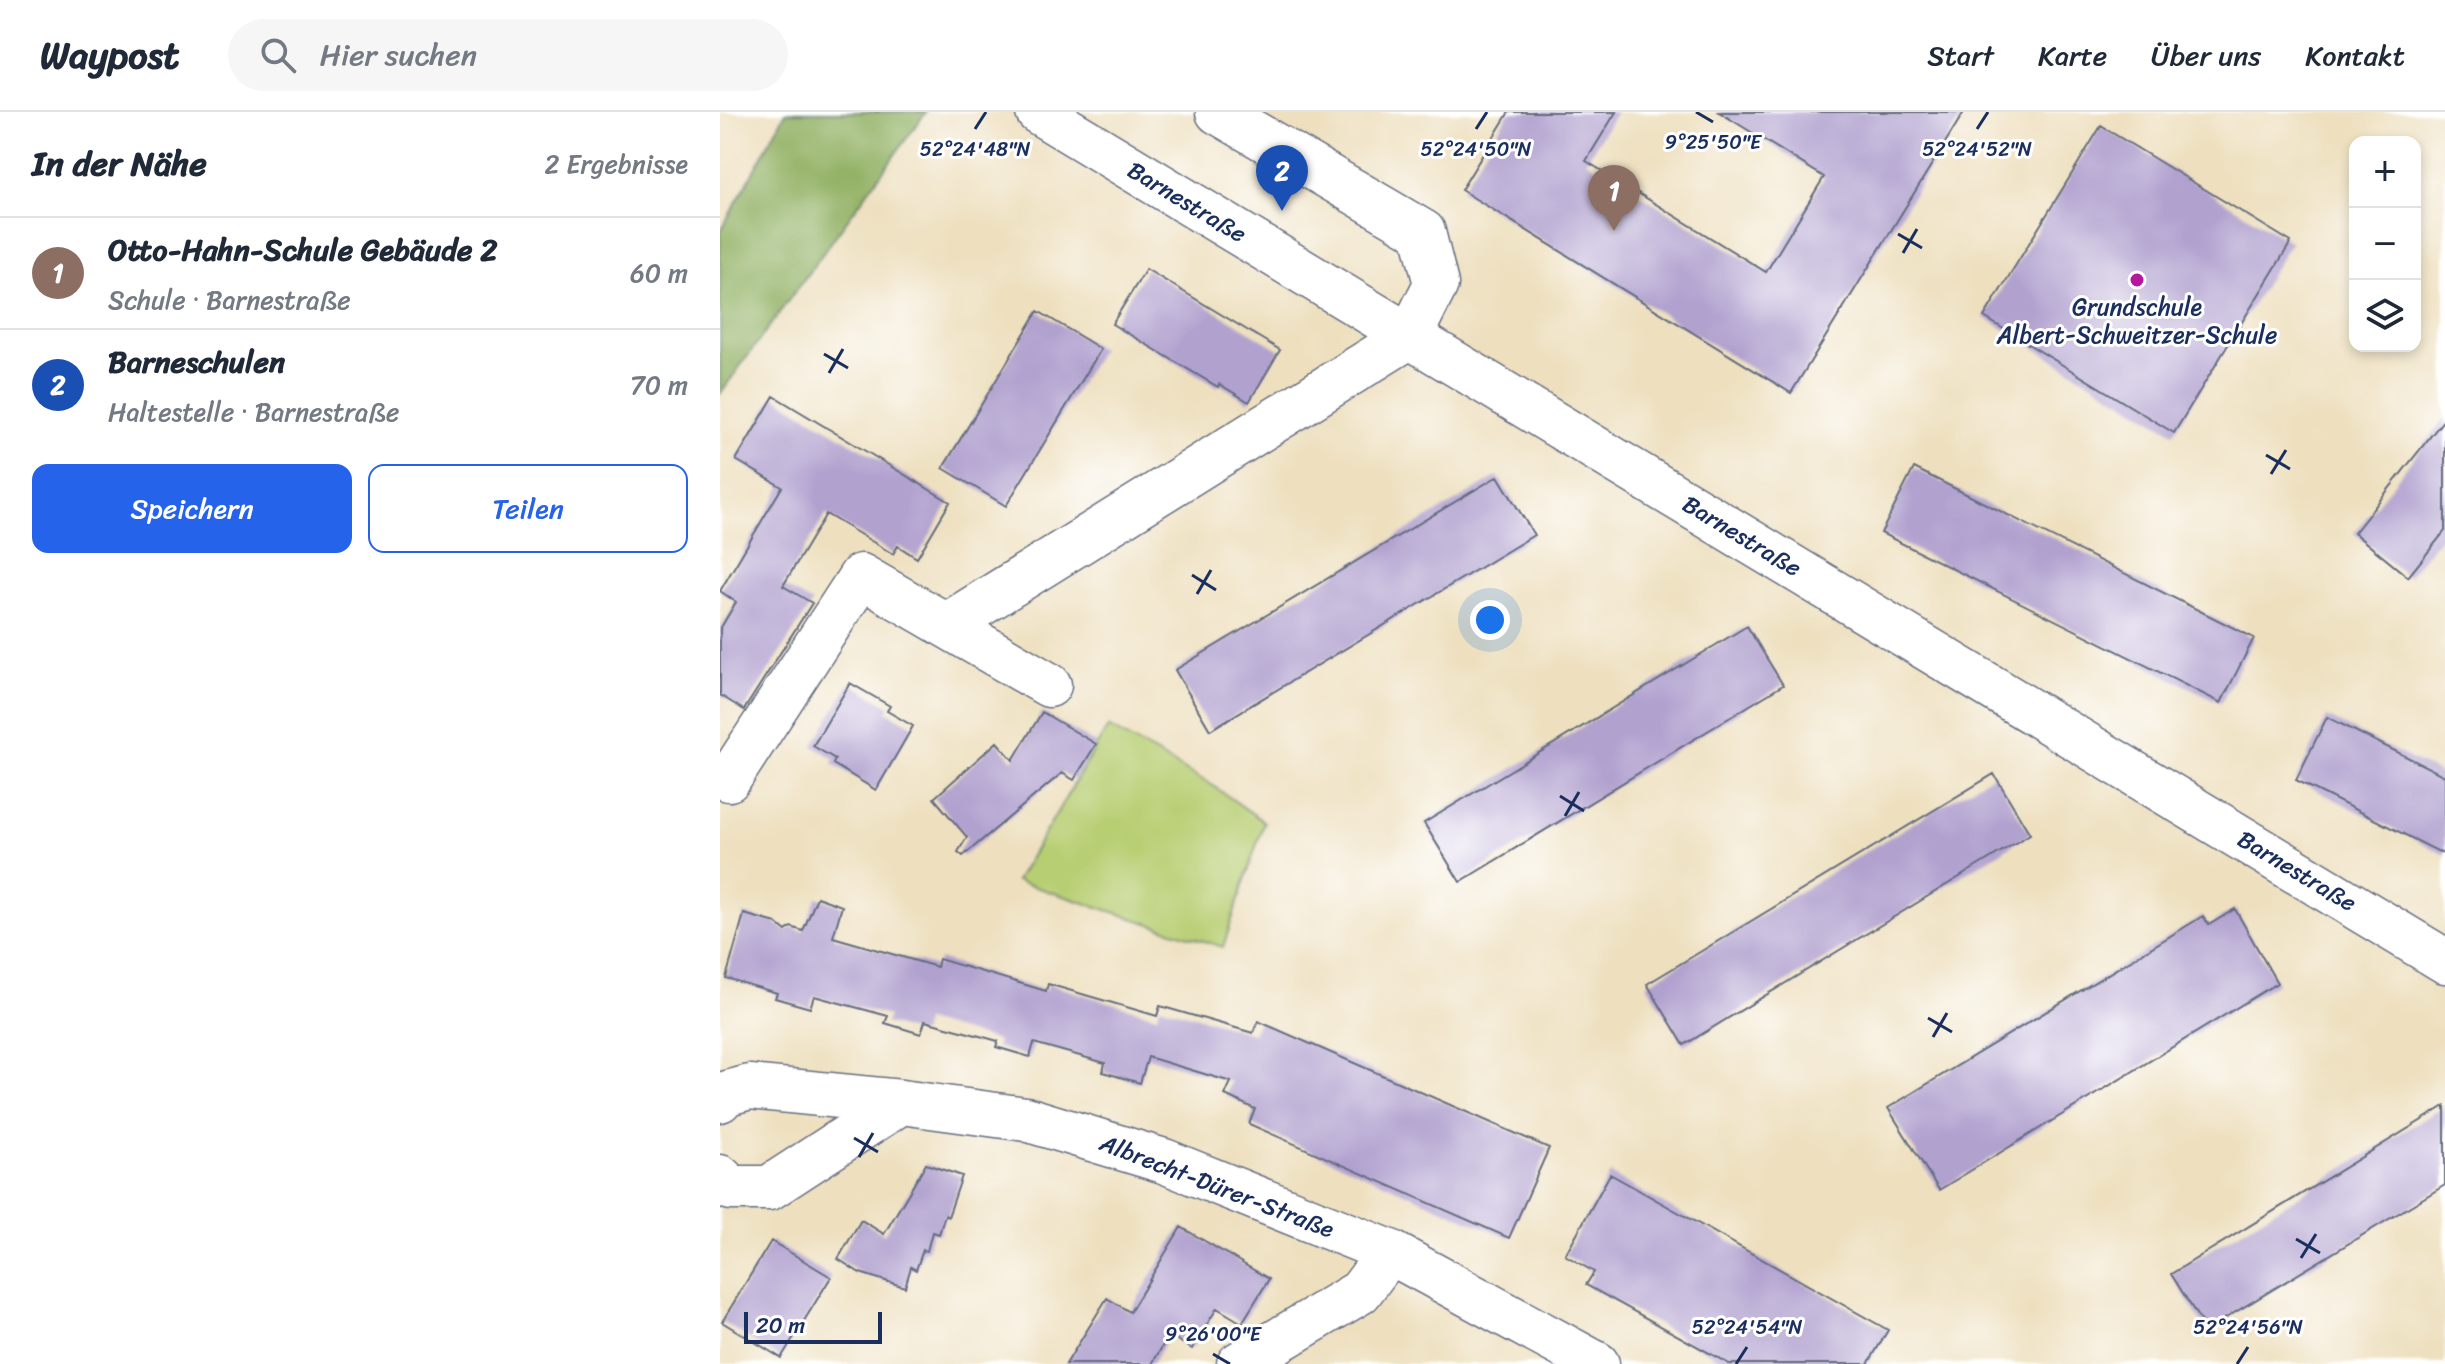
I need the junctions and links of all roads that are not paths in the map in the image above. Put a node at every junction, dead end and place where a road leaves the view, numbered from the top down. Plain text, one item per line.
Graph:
1 (1038, 112) edge
2 (1218, 112) edge
3 (1410, 336) junction
4 (947, 625) junction
5 (1049, 685) dead end
6 (729, 779) dead end
7 (2445, 961) edge
8 (720, 1100) edge
9 (901, 1102) junction
10 (720, 1177) edge
11 (1390, 1252) junction
12 (1239, 1364) edge
13 (1597, 1364) edge

1 - 3 street, Barnestraße
2 - 3 street
3 - 4 street
3 - 7 street, Barnestraße
4 - 5 street
4 - 6 street
8 - 9 street, Albrecht-Dürer-Straße
9 - 10 street
9 - 11 street, Albrecht-Dürer-Straße
11 - 12 street
11 - 13 street, Albrecht-Dürer-Straße

